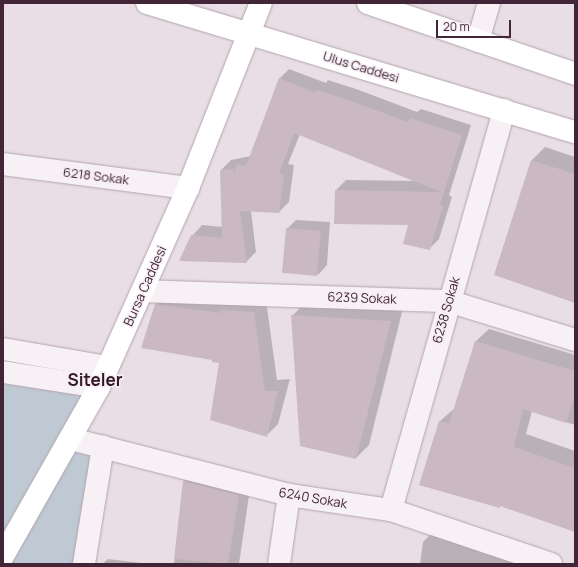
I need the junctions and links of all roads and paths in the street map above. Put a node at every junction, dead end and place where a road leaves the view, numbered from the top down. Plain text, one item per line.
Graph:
1 (147, 3) edge
2 (262, 3) edge
3 (368, 3) edge
4 (489, 3) edge
5 (250, 33) junction
6 (478, 41) junction
7 (575, 74) edge
8 (504, 110) junction
9 (575, 132) edge
10 (3, 164) edge
11 (188, 188) junction
12 (143, 291) junction
13 (448, 301) junction
14 (575, 340) edge
15 (3, 349) edge
16 (108, 367) junction
17 (3, 372) edge
18 (99, 387) junction
19 (71, 439) junction
20 (103, 447) junction
21 (289, 495) junction
22 (391, 510) junction
23 (3, 556) edge
24 (84, 564) edge
25 (279, 564) edge
26 (551, 564) edge

1 - 5 main road, Ulus Caddesi
2 - 5 main road, Bursa Caddesi
3 - 6 main road
4 - 6 street
5 - 8 main road, Ulus Caddesi
5 - 11 main road, Bursa Caddesi
6 - 7 main road
8 - 9 main road, Ulus Caddesi
8 - 13 street, 6238 Sokak
10 - 11 street, 6218 Sokak
11 - 12 main road, Bursa Caddesi
12 - 13 street, 6239 Sokak
12 - 16 main road, Bursa Caddesi
13 - 14 street, 6239 Sokak
13 - 22 street, 6238 Sokak
15 - 16 street
16 - 18 main road, Bursa Caddesi
17 - 18 street
18 - 19 main road, Bursa Caddesi
19 - 20 street, 6240 Sokak
19 - 23 main road, Bursa Caddesi
20 - 21 street, 6240 Sokak
20 - 24 street
21 - 22 street, 6240 Sokak
21 - 25 street
22 - 26 street, 6240 Sokak

